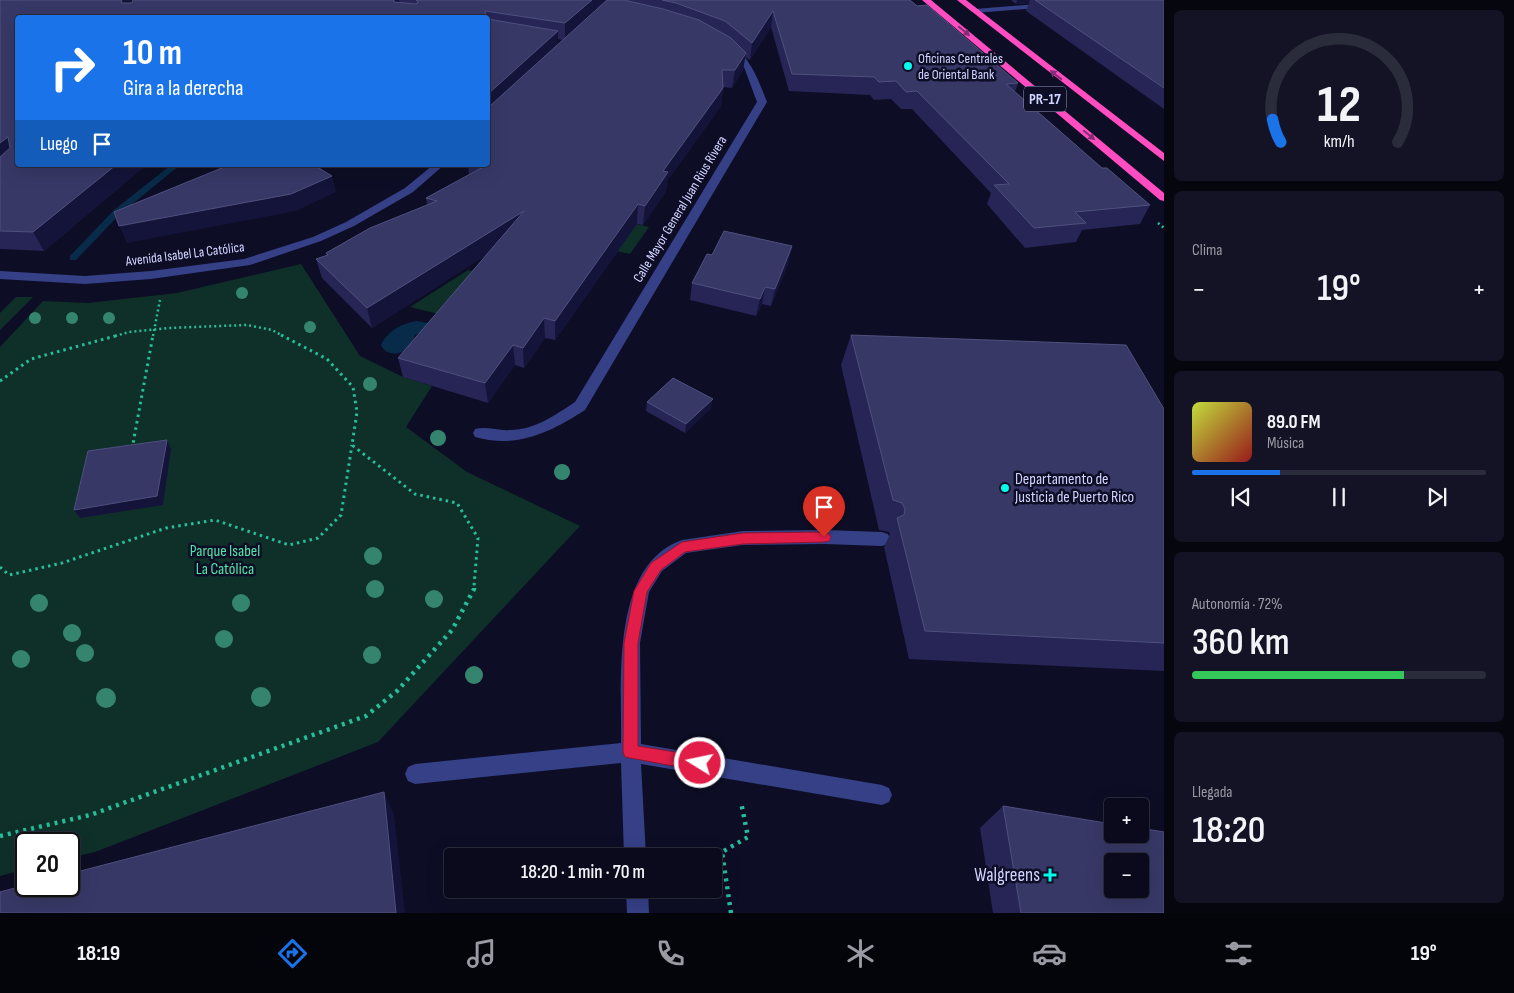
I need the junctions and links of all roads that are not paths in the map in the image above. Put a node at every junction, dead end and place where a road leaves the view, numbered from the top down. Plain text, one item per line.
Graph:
1 (926, 0) edge
2 (961, 0) edge
3 (1060, 4) edge
4 (975, 11) junction
5 (720, 41) edge
6 (1164, 158) edge
7 (437, 167) edge
8 (1164, 198) edge
9 (0, 275) edge
10 (480, 433) dead end
11 (882, 539) dead end
12 (631, 752) junction
13 (415, 774) dead end
14 (882, 795) dead end
15 (635, 848) edge
16 (637, 898) edge
17 (638, 913) edge

1 -> 8 highway, PR-17
2 - 4 highway, PR-17
3 - 4 street
6 -> 4 highway, PR-17
5 - 10 street, Calle Mayor General Juan Rius Rivera
7 - 9 street, Avenida Isabel La Católica
11 - 12 street
12 - 13 street
12 - 14 street
12 - 15 street
16 - 17 street

